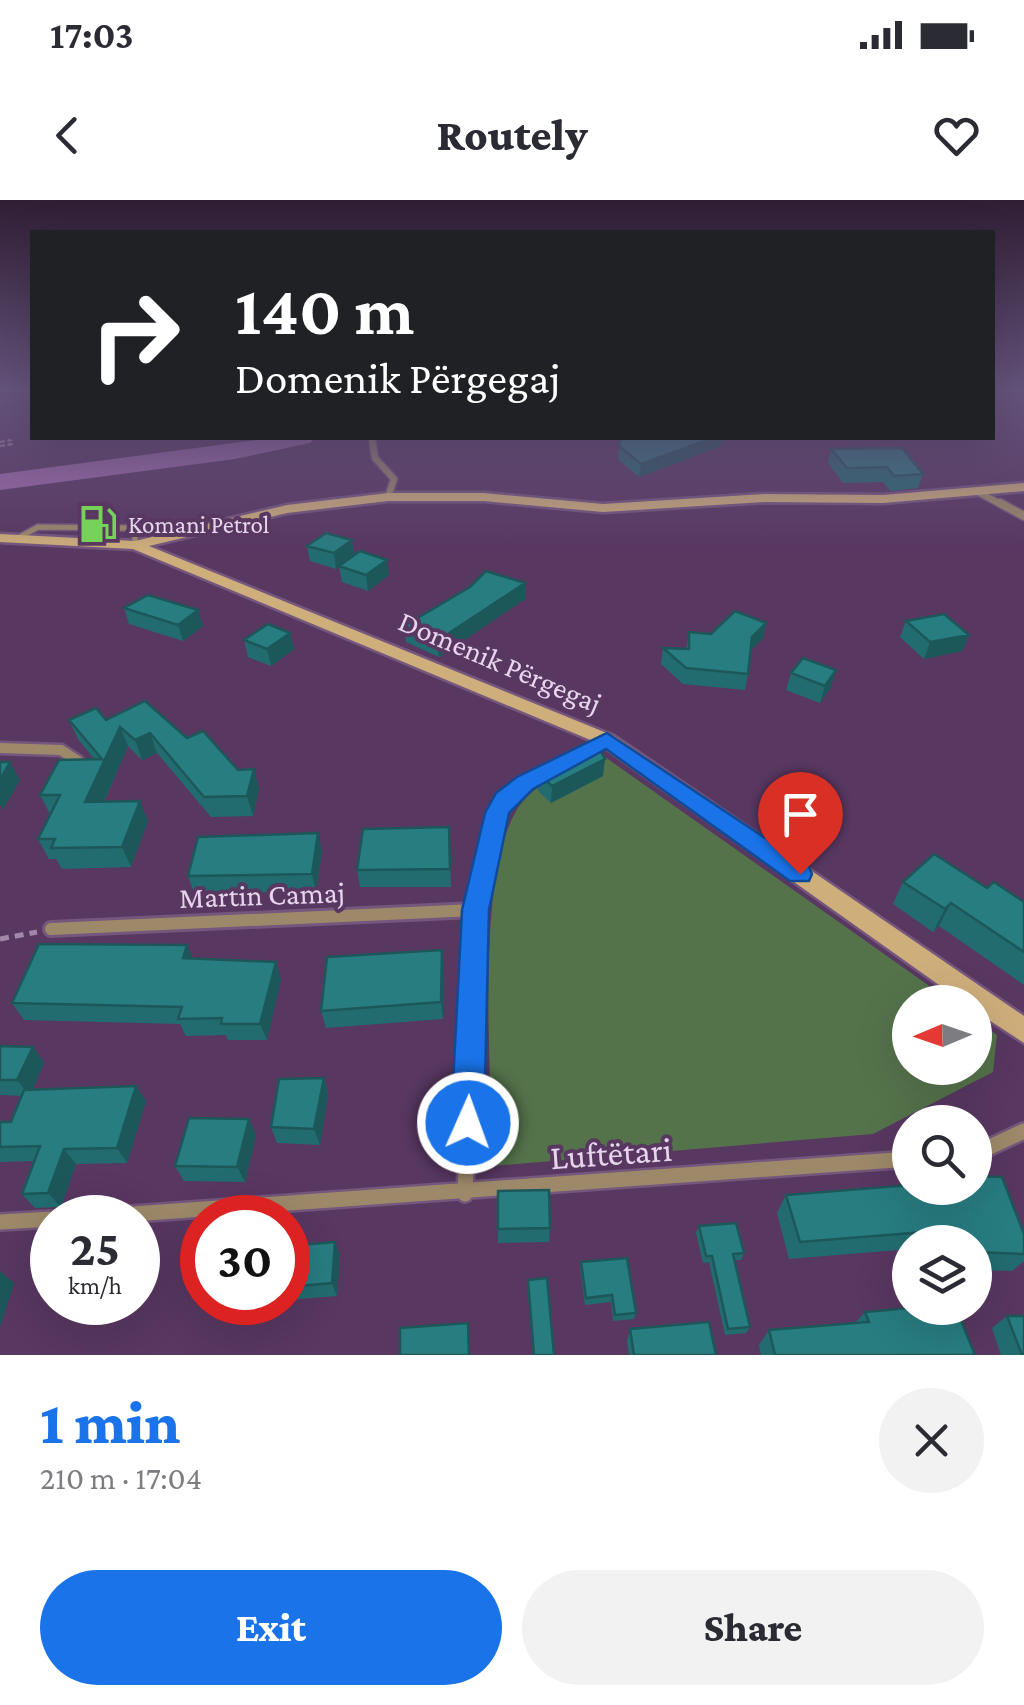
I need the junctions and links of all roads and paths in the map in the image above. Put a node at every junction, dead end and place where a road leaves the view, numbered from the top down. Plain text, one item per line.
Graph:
1 (373, 446) edge
2 (1024, 487) edge
3 (978, 492) junction
4 (388, 498) junction
5 (1024, 516) edge
6 (9, 538) edge
7 (135, 545) junction
8 (0, 748) edge
9 (78, 761) edge
10 (558, 764) edge
11 (475, 910) junction
12 (51, 929) joint
13 (0, 939) edge
14 (1024, 1031) edge
15 (1024, 1131) edge
16 (992, 1146) edge
17 (892, 1160) edge
18 (465, 1194) junction
19 (160, 1213) edge
20 (30, 1220) edge
21 (0, 1222) edge

1 - 4 street
2 - 3 main road
3 - 4 main road
3 - 5 street
4 - 7 main road
6 - 7 main road, Domenik Përgegaj
7 - 14 main road, Domenik Përgegaj
8 - 9 street
10 - 11 street
11 - 12 street, Martin Camaj
11 - 18 street
12 - 13 path
15 - 16 street
17 - 18 street, Luftëtari
18 - 19 street, Luftëtari
20 - 21 street

